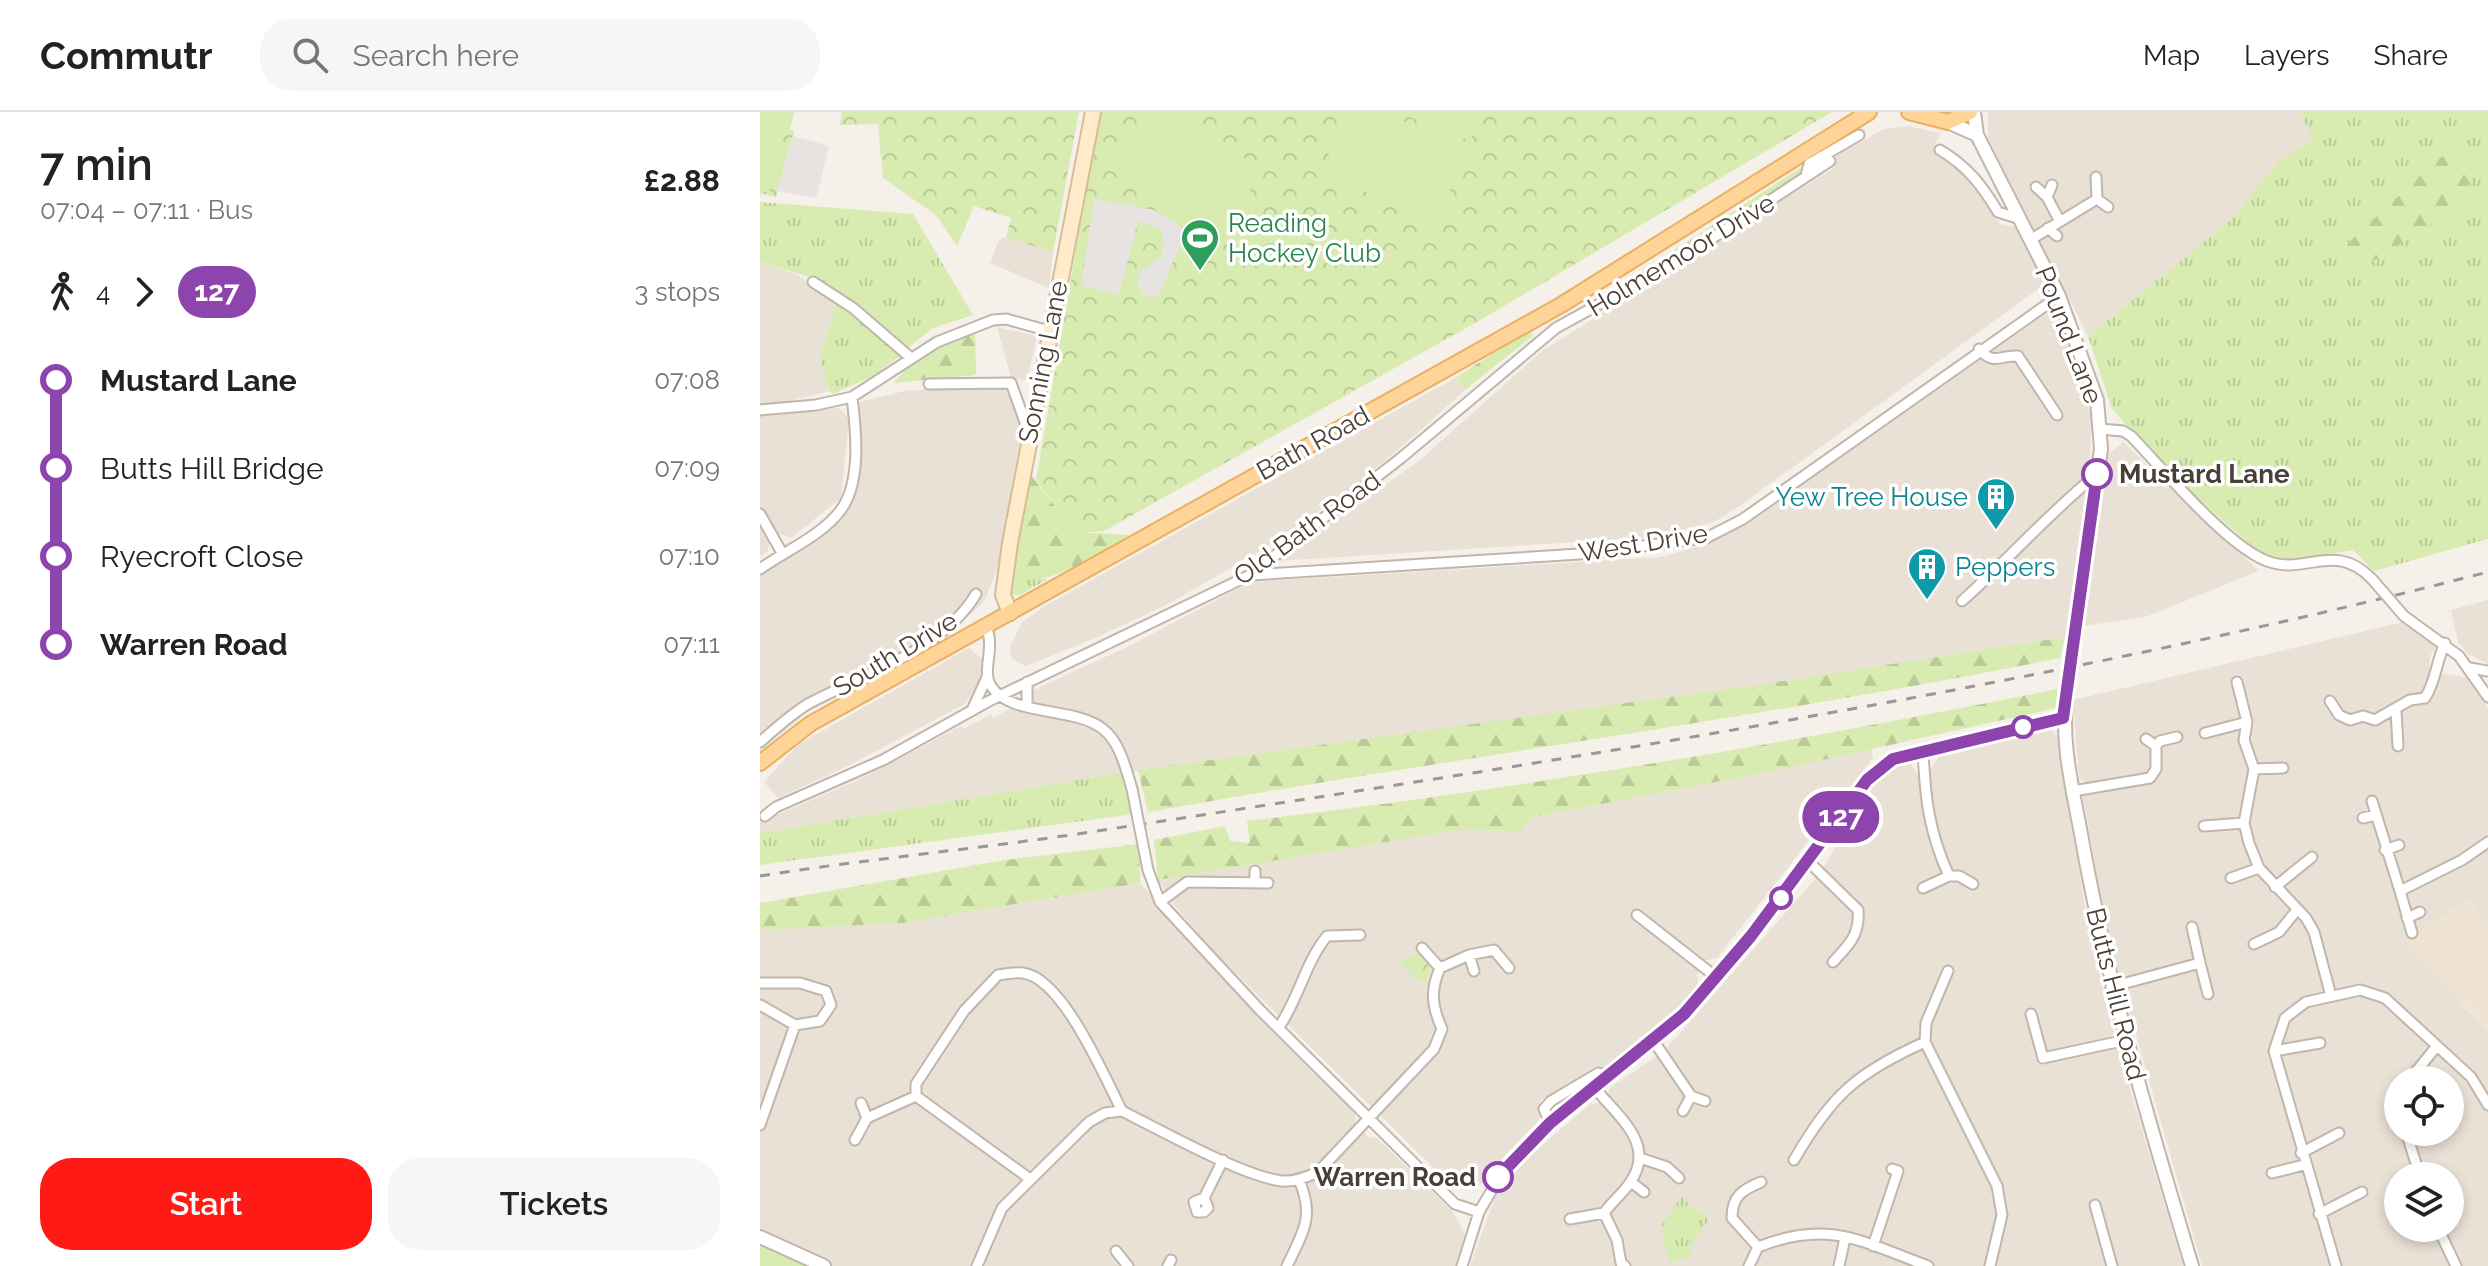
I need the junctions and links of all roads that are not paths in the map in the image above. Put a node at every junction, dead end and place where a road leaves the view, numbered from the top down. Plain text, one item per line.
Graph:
1 (1093, 112) edge
2 (1883, 112) edge
3 (1908, 112) edge
4 (1972, 112) edge
5 (1867, 114) edge
6 (1948, 122) junction
7 (1859, 135) dead end
8 (1977, 135) junction
9 (1940, 150) dead end
10 (1830, 161) dead end
11 (1806, 176) junction
12 (2096, 177) dead end
13 (2052, 185) dead end
14 (2036, 187) dead end
15 (2047, 197) junction
16 (2097, 199) junction
17 (2108, 207) dead end
18 (2020, 219) junction
19 (2059, 220) junction
20 (2048, 228) junction
21 (2057, 236) dead end
22 (2030, 240) junction
23 (813, 282) dead end
24 (2059, 296) junction
25 (1561, 305) junction
26 (1569, 322) junction
27 (1049, 331) junction
28 (1979, 349) junction
29 (911, 358) junction
30 (929, 384) dead end
31 (852, 397) junction
32 (760, 410) edge
33 (2057, 415) dead end
34 (2101, 429) junction
35 (1029, 433) junction
36 (2097, 474) junction
37 (760, 514) edge
38 (782, 553) junction
39 (760, 569) edge
40 (1250, 575) junction
41 (976, 594) dead end
42 (1962, 601) dead end
43 (1010, 613) junction
44 (986, 627) junction
45 (2445, 643) junction
46 (2470, 668) junction
47 (2488, 671) edge
48 (987, 677) junction
49 (1027, 682) junction
50 (2237, 682) dead end
51 (1001, 695) junction
52 (2488, 697) edge
53 (2330, 701) dead end
54 (807, 705) junction
55 (1027, 705) junction
56 (972, 710) junction
57 (2396, 710) junction
58 (2063, 718) junction
59 (817, 720) junction
60 (2247, 722) junction
61 (2205, 733) dead end
62 (2177, 737) dead end
63 (2146, 739) dead end
64 (760, 742) edge
65 (2156, 746) junction
66 (2398, 746) dead end
67 (1923, 750) junction
68 (763, 762) edge
69 (2283, 768) dead end
70 (2254, 769) junction
71 (2073, 791) junction
72 (2372, 801) dead end
73 (2376, 815) junction
74 (765, 816) dead end
75 (2363, 818) dead end
76 (2244, 823) junction
77 (2204, 826) dead end
78 (2488, 842) edge
79 (2399, 845) dead end
80 (2385, 850) junction
81 (2312, 857) dead end
82 (1809, 862) junction
83 (2259, 868) junction
84 (1255, 871) dead end
85 (1949, 876) junction
86 (2231, 878) dead end
87 (1255, 883) junction
88 (1268, 883) dead end
89 (1973, 884) dead end
90 (2275, 887) junction
91 (1923, 888) dead end
92 (2400, 891) junction
93 (1160, 902) junction
94 (2297, 910) junction
95 (2420, 912) dead end
96 (1637, 915) dead end
97 (2407, 918) junction
98 (2192, 927) dead end
99 (2412, 933) dead end
100 (1360, 935) dead end
101 (2254, 944) dead end
102 (1422, 948) dead end
103 (1469, 955) junction
104 (1833, 962) dead end
105 (2200, 963) junction
106 (1440, 968) junction
107 (1509, 968) dead end
108 (1474, 971) dead end
109 (1948, 971) dead end
110 (1716, 977) junction
111 (760, 981) edge
112 (2111, 987) junction
113 (2208, 994) dead end
114 (2331, 996) junction
115 (760, 1005) edge
116 (2031, 1014) dead end
117 (795, 1025) junction
118 (1279, 1027) junction
119 (1653, 1040) junction
120 (2126, 1040) junction
121 (1925, 1042) junction
122 (2320, 1043) dead end
123 (2437, 1046) junction
124 (2274, 1051) junction
125 (2421, 1066) edge
126 (1610, 1076) junction
127 (1595, 1088) junction
128 (916, 1096) junction
129 (1691, 1096) junction
130 (1705, 1101) dead end
131 (861, 1103) dead end
132 (2488, 1105) edge
133 (1122, 1111) junction
134 (1683, 1111) dead end
135 (867, 1118) junction
136 (1370, 1119) junction
137 (1550, 1123) junction
138 (760, 1125) edge
139 (2339, 1133) dead end
140 (855, 1140) dead end
141 (2301, 1153) junction
142 (1640, 1158) junction
143 (1223, 1160) junction
144 (1794, 1160) dead end
145 (2304, 1165) junction
146 (1899, 1172) dead end
147 (2272, 1173) dead end
148 (1679, 1178) dead end
149 (1030, 1179) junction
150 (1299, 1180) junction
151 (1631, 1182) junction
152 (1761, 1182) dead end
153 (1644, 1192) dead end
154 (2362, 1192) dead end
155 (1204, 1198) dead end
156 (2095, 1205) dead end
157 (1479, 1212) junction
158 (1604, 1213) junction
159 (2319, 1214) junction
160 (1570, 1219) dead end
161 (2100, 1225) junction
162 (2090, 1227) dead end
163 (760, 1237) edge
164 (1845, 1238) junction
165 (2445, 1242) edge
166 (1873, 1246) junction
167 (1758, 1247) junction
168 (1116, 1251) dead end
169 (1622, 1265) edge
170 (824, 1266) edge
171 (977, 1266) edge
172 (1128, 1266) edge
173 (1287, 1266) edge
174 (1462, 1266) edge
175 (1749, 1266) edge
176 (1839, 1266) edge
177 (1928, 1266) edge
178 (1990, 1266) edge
179 (2112, 1266) edge
180 (2192, 1266) edge
181 (2336, 1266) edge
182 (2456, 1266) edge

1 - 27 main road, Sonning Lane
2 - 5 main road, Bath Road
3 - 6 main road
4 - 6 main road
4 - 8 street, Pound Lane
5 - 25 main road, Bath Road
6 - 8 street
7 - 11 street, Holmemoor Drive
8 - 18 street, Pound Lane
9 - 18 street
10 - 11 street, Holmemoor Drive
11 - 26 street, Holmemoor Drive
12 - 16 street
13 - 15 street
14 - 15 street
15 - 19 street
16 - 17 street
16 - 19 street
18 - 22 street, Pound Lane
19 - 20 street
20 - 21 street
20 - 22 street
22 - 24 street, Pound Lane
23 - 29 street
24 - 28 street, West Drive
24 - 34 street, Pound Lane
25 - 26 street, Holmemoor Drive
25 - 43 main road, Bath Road
26 - 40 street, Old Bath Road
27 - 29 street
27 - 35 main road, Sonning Lane
28 - 33 street
28 - 40 street, West Drive
29 - 31 street
30 - 35 street
31 - 32 street
31 - 38 street
34 - 36 street, Pound Lane
34 - 45 street, bridge
35 - 43 main road, Sonning Lane
36 - 42 street
36 - 58 street, Pound Lane, bridge
37 - 38 street
38 - 39 street
40 - 49 street, Old Bath Road
41 - 54 street, South Drive
43 - 44 main road, Bath Road
44 - 48 street
44 - 59 main road, Bath Road
45 - 46 street
45 - 57 street
46 - 47 street
46 - 52 street
48 - 51 street
48 - 56 street
49 - 51 street, Old Bath Road
49 - 55 street
50 - 60 street
51 - 55 street
51 - 56 street, Old Bath Road
53 - 57 street
54 - 59 street, South Drive
54 - 64 street, South Drive
55 - 93 street, bridge
56 - 74 street, Old Bath Road
57 - 66 street
58 - 67 street
58 - 71 street, Butts Hill Road
59 - 68 main road, Bath Road
60 - 61 street
60 - 70 street
62 - 65 street
63 - 65 street
65 - 71 street
67 - 82 street
67 - 85 street
69 - 70 street
70 - 76 street
71 - 112 street, Butts Hill Road
72 - 73 street
73 - 75 street
73 - 80 street
76 - 77 street
76 - 83 street
78 - 92 street
79 - 80 street
80 - 92 street
81 - 90 street
82 - 104 street
82 - 110 street
83 - 86 street
83 - 90 street
84 - 87 street
85 - 89 street
85 - 91 street
87 - 88 street
87 - 93 street
90 - 94 street
92 - 97 street
93 - 118 street
94 - 101 street
94 - 114 street
95 - 97 street
96 - 110 street
97 - 99 street
98 - 105 street
100 - 118 street
102 - 106 street
103 - 106 street
103 - 107 street
103 - 108 street
105 - 112 street
105 - 113 street
106 - 136 street
109 - 121 street
110 - 119 street
111 - 117 street
112 - 120 street, Butts Hill Road
114 - 123 street
114 - 124 street
115 - 117 street
116 - 120 street
117 - 138 street
118 - 136 street
119 - 126 street
119 - 129 street
120 - 180 street, Butts Hill Road
121 - 144 street
121 - 178 street
122 - 124 street
123 - 125 street
123 - 132 street
124 - 141 street
126 - 127 street
126 - 137 street
127 - 137 street
127 - 142 street
128 - 133 street
128 - 135 street
128 - 149 street
129 - 130 street
129 - 134 street
131 - 135 street
133 - 143 street
133 - 149 street
135 - 140 street
136 - 150 street
136 - 157 street
137 - 157 street
139 - 141 street
141 - 145 street
142 - 148 street
142 - 151 street
143 - 150 street
143 - 155 street
145 - 147 street
145 - 159 street
146 - 166 street
149 - 171 street
150 - 173 street
151 - 153 street
151 - 158 street
152 - 167 street
154 - 159 street
156 - 161 street
157 - 174 street
158 - 160 street
158 - 169 street
159 - 181 street
161 - 162 street
161 - 179 street
163 - 170 street
164 - 166 street
164 - 167 street
164 - 176 street
165 - 182 street
166 - 177 street
167 - 175 street
168 - 172 street

